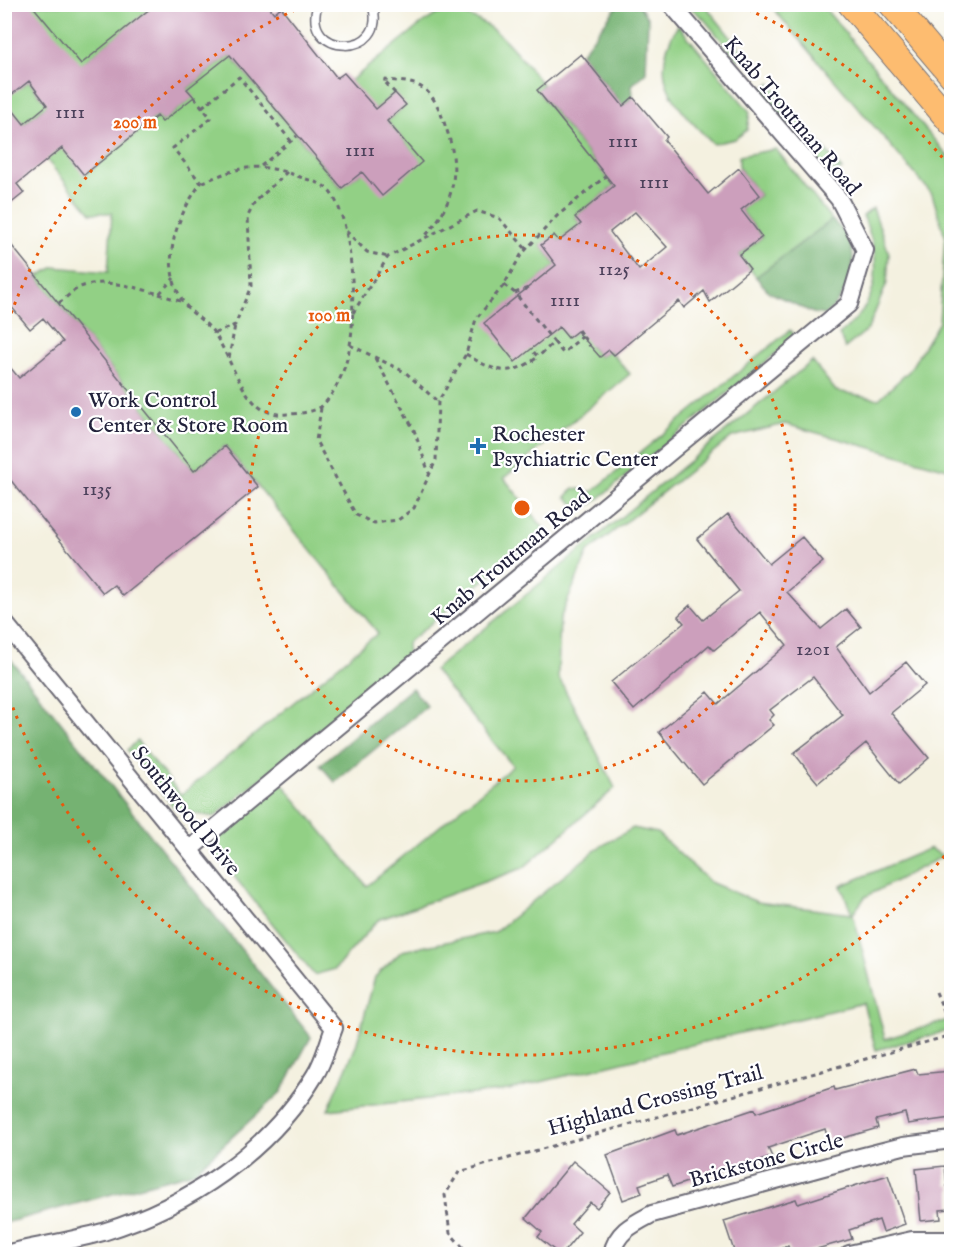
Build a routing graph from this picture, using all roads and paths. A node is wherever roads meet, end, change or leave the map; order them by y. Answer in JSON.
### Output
{"nodes":[{"id":1,"x":318,"y":4,"type":"edge"},
{"id":2,"x":372,"y":4,"type":"edge"},
{"id":3,"x":671,"y":4,"type":"edge"},
{"id":4,"x":851,"y":4,"type":"edge"},
{"id":5,"x":892,"y":4,"type":"edge"},
{"id":6,"x":951,"y":75,"type":"edge"},
{"id":7,"x":395,"y":93,"type":"dead end"},
{"id":8,"x":194,"y":97,"type":"dead end"},
{"id":9,"x":202,"y":108,"type":"junction"},
{"id":10,"x":951,"y":123,"type":"edge"},
{"id":11,"x":297,"y":136,"type":"dead end"},
{"id":12,"x":291,"y":141,"type":"junction"},
{"id":13,"x":261,"y":166,"type":"junction"},
{"id":14,"x":287,"y":172,"type":"junction"},
{"id":15,"x":606,"y":177,"type":"dead end"},
{"id":16,"x":201,"y":183,"type":"junction"},
{"id":17,"x":345,"y":229,"type":"junction"},
{"id":18,"x":421,"y":241,"type":"junction"},
{"id":19,"x":526,"y":249,"type":"junction"},
{"id":20,"x":388,"y":257,"type":"junction"},
{"id":21,"x":174,"y":278,"type":"junction"},
{"id":22,"x":504,"y":285,"type":"junction"},
{"id":23,"x":528,"y":288,"type":"dead end"},
{"id":24,"x":515,"y":293,"type":"junction"},
{"id":25,"x":159,"y":294,"type":"junction"},
{"id":26,"x":183,"y":302,"type":"junction"},
{"id":27,"x":58,"y":303,"type":"dead end"},
{"id":28,"x":352,"y":314,"type":"junction"},
{"id":29,"x":236,"y":326,"type":"junction"},
{"id":30,"x":579,"y":330,"type":"dead end"},
{"id":31,"x":215,"y":333,"type":"junction"},
{"id":32,"x":583,"y":336,"type":"junction"},
{"id":33,"x":554,"y":342,"type":"junction"},
{"id":34,"x":350,"y":345,"type":"junction"},
{"id":35,"x":590,"y":346,"type":"dead end"},
{"id":36,"x":531,"y":349,"type":"dead end"},
{"id":37,"x":466,"y":354,"type":"junction"},
{"id":38,"x":538,"y":357,"type":"junction"},
{"id":39,"x":229,"y":358,"type":"junction"},
{"id":40,"x":375,"y":358,"type":"junction"},
{"id":41,"x":438,"y":402,"type":"junction"},
{"id":42,"x":321,"y":408,"type":"junction"},
{"id":43,"x":430,"y":474,"type":"junction"},
{"id":44,"x":4,"y":622,"type":"edge"},
{"id":45,"x":190,"y":849,"type":"junction"},
{"id":46,"x":936,"y":993,"type":"dead end"},
{"id":47,"x":951,"y":1033,"type":"edge"},
{"id":48,"x":951,"y":1140,"type":"edge"},
{"id":49,"x":951,"y":1240,"type":"edge"},
{"id":50,"x":5,"y":1254,"type":"edge"},
{"id":51,"x":469,"y":1254,"type":"edge"},
{"id":52,"x":612,"y":1254,"type":"edge"},
{"id":53,"x":849,"y":1254,"type":"edge"}],
"edges":[{"from":1,"to":2,"type":"lane"},
{"from":3,"to":45,"type":"street","name":"Knab Troutman Road"},
{"from":4,"to":10,"type":"main road"},
{"from":5,"to":6,"type":"main road"},
{"from":7,"to":18,"type":"path"},
{"from":8,"to":9,"type":"path"},
{"from":9,"to":12,"type":"path"},
{"from":9,"to":16,"type":"path"},
{"from":11,"to":12,"type":"path"},
{"from":12,"to":13,"type":"path"},
{"from":13,"to":14,"type":"path"},
{"from":13,"to":16,"type":"path"},
{"from":14,"to":17,"type":"path"},
{"from":14,"to":29,"type":"path"},
{"from":15,"to":19,"type":"path"},
{"from":16,"to":21,"type":"path"},
{"from":17,"to":20,"type":"path"},
{"from":17,"to":28,"type":"path"},
{"from":18,"to":19,"type":"path"},
{"from":18,"to":20,"type":"path"},
{"from":19,"to":22,"type":"path"},
{"from":20,"to":28,"type":"path"},
{"from":21,"to":25,"type":"path"},
{"from":21,"to":26,"type":"path"},
{"from":22,"to":24,"type":"path"},
{"from":22,"to":37,"type":"path"},
{"from":23,"to":24,"type":"path"},
{"from":24,"to":33,"type":"path"},
{"from":25,"to":26,"type":"path"},
{"from":25,"to":27,"type":"path"},
{"from":26,"to":31,"type":"path"},
{"from":28,"to":34,"type":"path"},
{"from":29,"to":31,"type":"path"},
{"from":29,"to":39,"type":"path"},
{"from":30,"to":32,"type":"path"},
{"from":31,"to":39,"type":"path"},
{"from":32,"to":33,"type":"path"},
{"from":32,"to":35,"type":"path"},
{"from":33,"to":38,"type":"path"},
{"from":34,"to":40,"type":"path"},
{"from":34,"to":42,"type":"path"},
{"from":36,"to":38,"type":"path"},
{"from":37,"to":38,"type":"path"},
{"from":37,"to":41,"type":"path"},
{"from":39,"to":42,"type":"path"},
{"from":40,"to":41,"type":"path"},
{"from":40,"to":43,"type":"path"},
{"from":41,"to":43,"type":"path"},
{"from":42,"to":43,"type":"path"},
{"from":44,"to":45,"type":"street","name":"Southwood Drive"},
{"from":45,"to":50,"type":"street","name":"Southwood Drive"},
{"from":46,"to":47,"type":"path"},
{"from":47,"to":51,"type":"path","name":"Highland Crossing Trail"},
{"from":48,"to":52,"type":"street","name":"Brickstone Circle"},
{"from":49,"to":53,"type":"street"}]}
